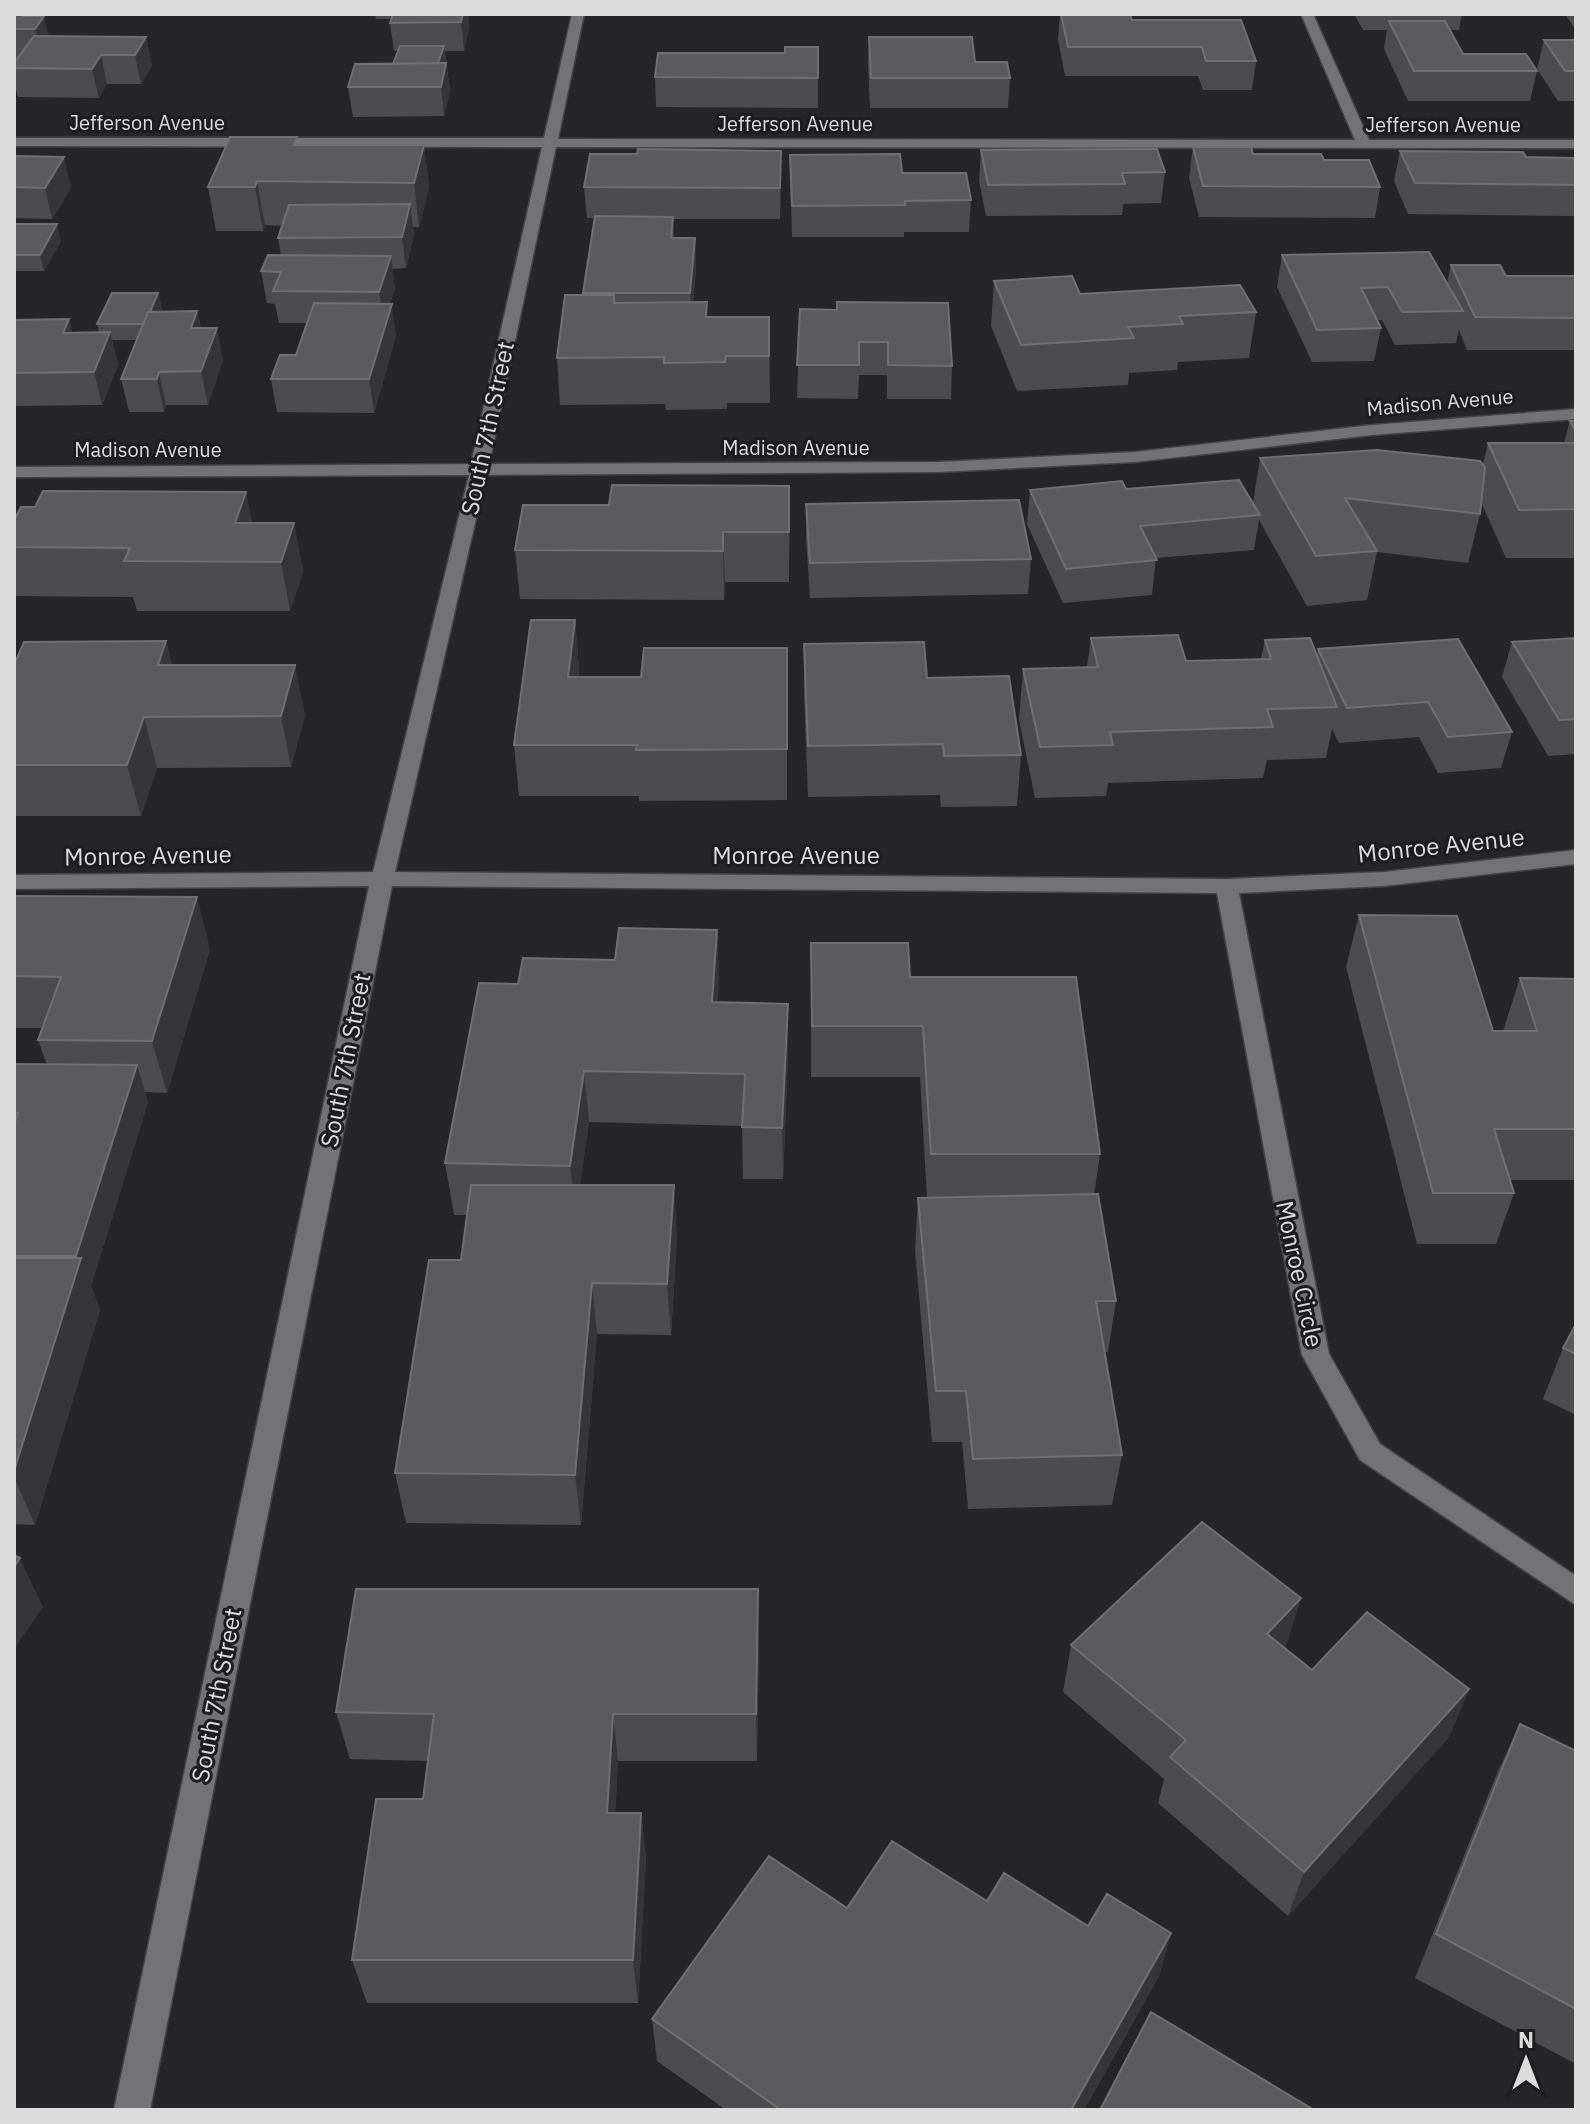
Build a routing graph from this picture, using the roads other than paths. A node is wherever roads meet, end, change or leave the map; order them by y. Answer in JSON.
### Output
{"nodes":[{"id":1,"x":578,"y":14,"type":"edge"},
{"id":2,"x":1307,"y":14,"type":"edge"},
{"id":3,"x":14,"y":142,"type":"edge"},
{"id":4,"x":548,"y":143,"type":"junction"},
{"id":5,"x":1364,"y":144,"type":"junction"},
{"id":6,"x":1576,"y":144,"type":"edge"},
{"id":7,"x":1576,"y":414,"type":"edge"},
{"id":8,"x":479,"y":469,"type":"junction"},
{"id":9,"x":14,"y":472,"type":"edge"},
{"id":10,"x":1576,"y":857,"type":"edge"},
{"id":11,"x":382,"y":879,"type":"junction"},
{"id":12,"x":14,"y":882,"type":"edge"},
{"id":13,"x":1227,"y":886,"type":"junction"},
{"id":14,"x":1576,"y":1592,"type":"edge"},
{"id":15,"x":132,"y":2110,"type":"edge"}],
"edges":[{"from":1,"to":4,"type":"street","name":"South 7th Street"},
{"from":2,"to":5,"type":"street"},
{"from":3,"to":4,"type":"street","name":"Jefferson Avenue"},
{"from":4,"to":5,"type":"street","name":"Jefferson Avenue"},
{"from":4,"to":8,"type":"street","name":"South 7th Street"},
{"from":5,"to":6,"type":"street","name":"Jefferson Avenue"},
{"from":7,"to":8,"type":"street","name":"Madison Avenue"},
{"from":8,"to":9,"type":"street","name":"Madison Avenue"},
{"from":8,"to":11,"type":"street","name":"South 7th Street"},
{"from":10,"to":13,"type":"street","name":"Monroe Avenue"},
{"from":11,"to":12,"type":"street","name":"Monroe Avenue"},
{"from":11,"to":13,"type":"street","name":"Monroe Avenue"},
{"from":11,"to":15,"type":"street","name":"South 7th Street"},
{"from":13,"to":14,"type":"street","name":"Monroe Circle"}]}
